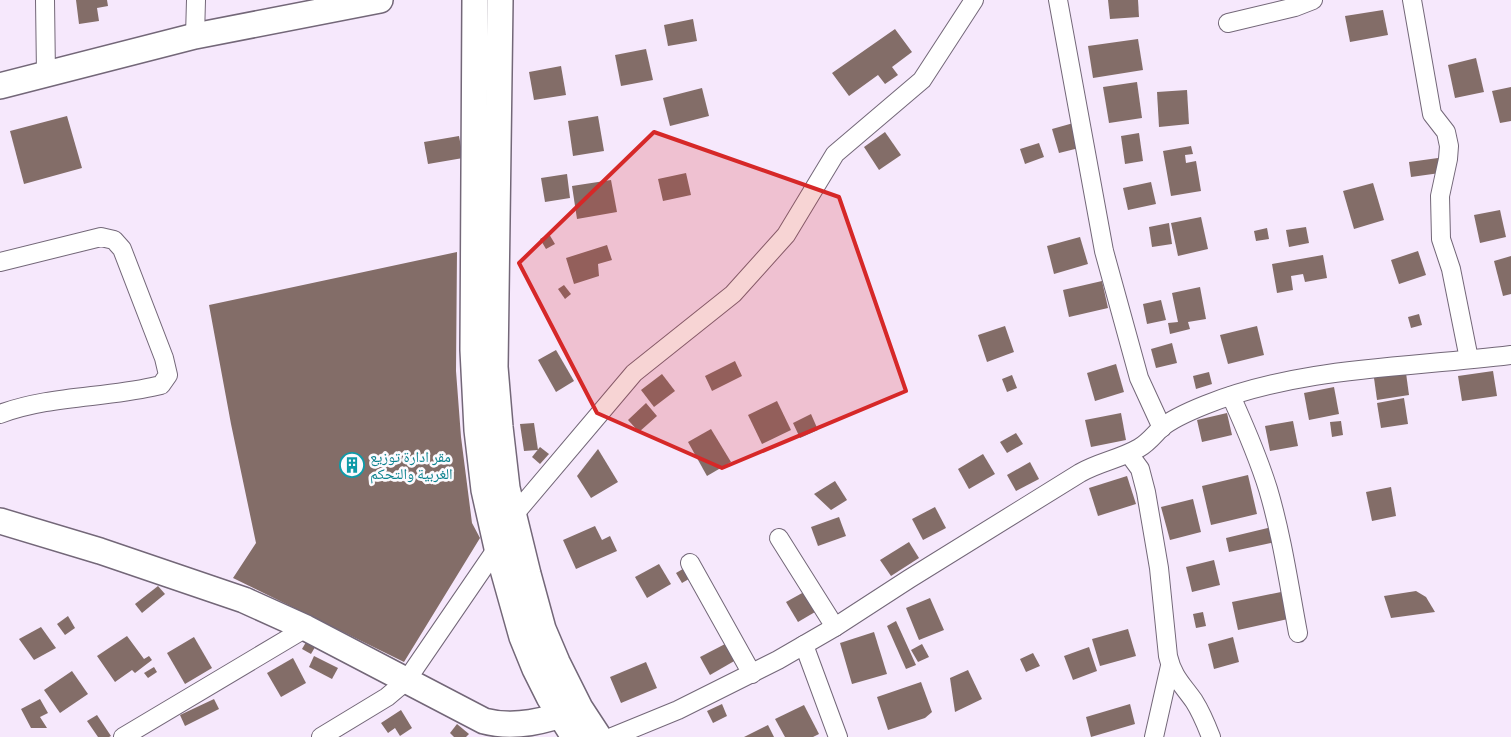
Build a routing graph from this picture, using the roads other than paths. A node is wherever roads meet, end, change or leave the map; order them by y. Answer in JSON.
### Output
{"nodes":[{"id":1,"x":44,"y":0,"type":"edge"},
{"id":2,"x":196,"y":0,"type":"edge"},
{"id":3,"x":380,"y":0,"type":"edge"},
{"id":4,"x":475,"y":0,"type":"edge"},
{"id":5,"x":500,"y":0,"type":"edge"},
{"id":6,"x":974,"y":0,"type":"edge"},
{"id":7,"x":1058,"y":0,"type":"edge"},
{"id":8,"x":1313,"y":0,"type":"edge"},
{"id":9,"x":1412,"y":0,"type":"edge"},
{"id":10,"x":1228,"y":23,"type":"dead end"},
{"id":11,"x":195,"y":36,"type":"junction"},
{"id":12,"x":46,"y":74,"type":"junction"},
{"id":13,"x":0,"y":86,"type":"edge"},
{"id":14,"x":0,"y":262,"type":"edge"},
{"id":15,"x":1511,"y":355,"type":"edge"},
{"id":16,"x":1469,"y":359,"type":"junction"},
{"id":17,"x":1230,"y":396,"type":"junction"},
{"id":18,"x":0,"y":414,"type":"edge"},
{"id":19,"x":1162,"y":428,"type":"junction"},
{"id":20,"x":1129,"y":454,"type":"junction"},
{"id":21,"x":513,"y":516,"type":"junction"},
{"id":22,"x":0,"y":521,"type":"edge"},
{"id":23,"x":779,"y":538,"type":"dead end"},
{"id":24,"x":497,"y":548,"type":"junction"},
{"id":25,"x":690,"y":563,"type":"dead end"},
{"id":26,"x":834,"y":627,"type":"junction"},
{"id":27,"x":306,"y":628,"type":"junction"},
{"id":28,"x":1298,"y":632,"type":"dead end"},
{"id":29,"x":804,"y":644,"type":"junction"},
{"id":30,"x":1170,"y":666,"type":"junction"},
{"id":31,"x":752,"y":674,"type":"junction"},
{"id":32,"x":406,"y":681,"type":"junction"},
{"id":33,"x":570,"y":712,"type":"junction"},
{"id":34,"x":123,"y":737,"type":"edge"},
{"id":35,"x":321,"y":737,"type":"edge"},
{"id":36,"x":574,"y":737,"type":"edge"},
{"id":37,"x":598,"y":737,"type":"edge"},
{"id":38,"x":612,"y":737,"type":"edge"},
{"id":39,"x":838,"y":737,"type":"edge"},
{"id":40,"x":1154,"y":737,"type":"edge"},
{"id":41,"x":1211,"y":737,"type":"edge"}],
"edges":[{"from":1,"to":12,"type":"street"},
{"from":2,"to":11,"type":"street"},
{"from":3,"to":11,"type":"main road"},
{"from":4,"to":24,"type":"main road"},
{"from":5,"to":21,"type":"main road"},
{"from":6,"to":21,"type":"street"},
{"from":7,"to":19,"type":"street"},
{"from":8,"to":10,"type":"street"},
{"from":9,"to":16,"type":"street"},
{"from":11,"to":12,"type":"main road"},
{"from":12,"to":13,"type":"main road"},
{"from":14,"to":18,"type":"street"},
{"from":15,"to":16,"type":"street"},
{"from":16,"to":17,"type":"street"},
{"from":17,"to":19,"type":"street"},
{"from":17,"to":28,"type":"street"},
{"from":19,"to":20,"type":"street"},
{"from":20,"to":26,"type":"street"},
{"from":20,"to":30,"type":"street"},
{"from":21,"to":33,"type":"main road"},
{"from":22,"to":27,"type":"main road"},
{"from":23,"to":26,"type":"street"},
{"from":24,"to":32,"type":"street"},
{"from":24,"to":33,"type":"main road"},
{"from":25,"to":31,"type":"street"},
{"from":26,"to":29,"type":"street"},
{"from":27,"to":32,"type":"main road"},
{"from":27,"to":34,"type":"street"},
{"from":29,"to":31,"type":"street"},
{"from":29,"to":39,"type":"street"},
{"from":30,"to":40,"type":"street"},
{"from":30,"to":41,"type":"street"},
{"from":31,"to":38,"type":"street"},
{"from":32,"to":33,"type":"main road"},
{"from":32,"to":35,"type":"street"},
{"from":33,"to":36,"type":"main road"},
{"from":33,"to":37,"type":"main road"}]}
